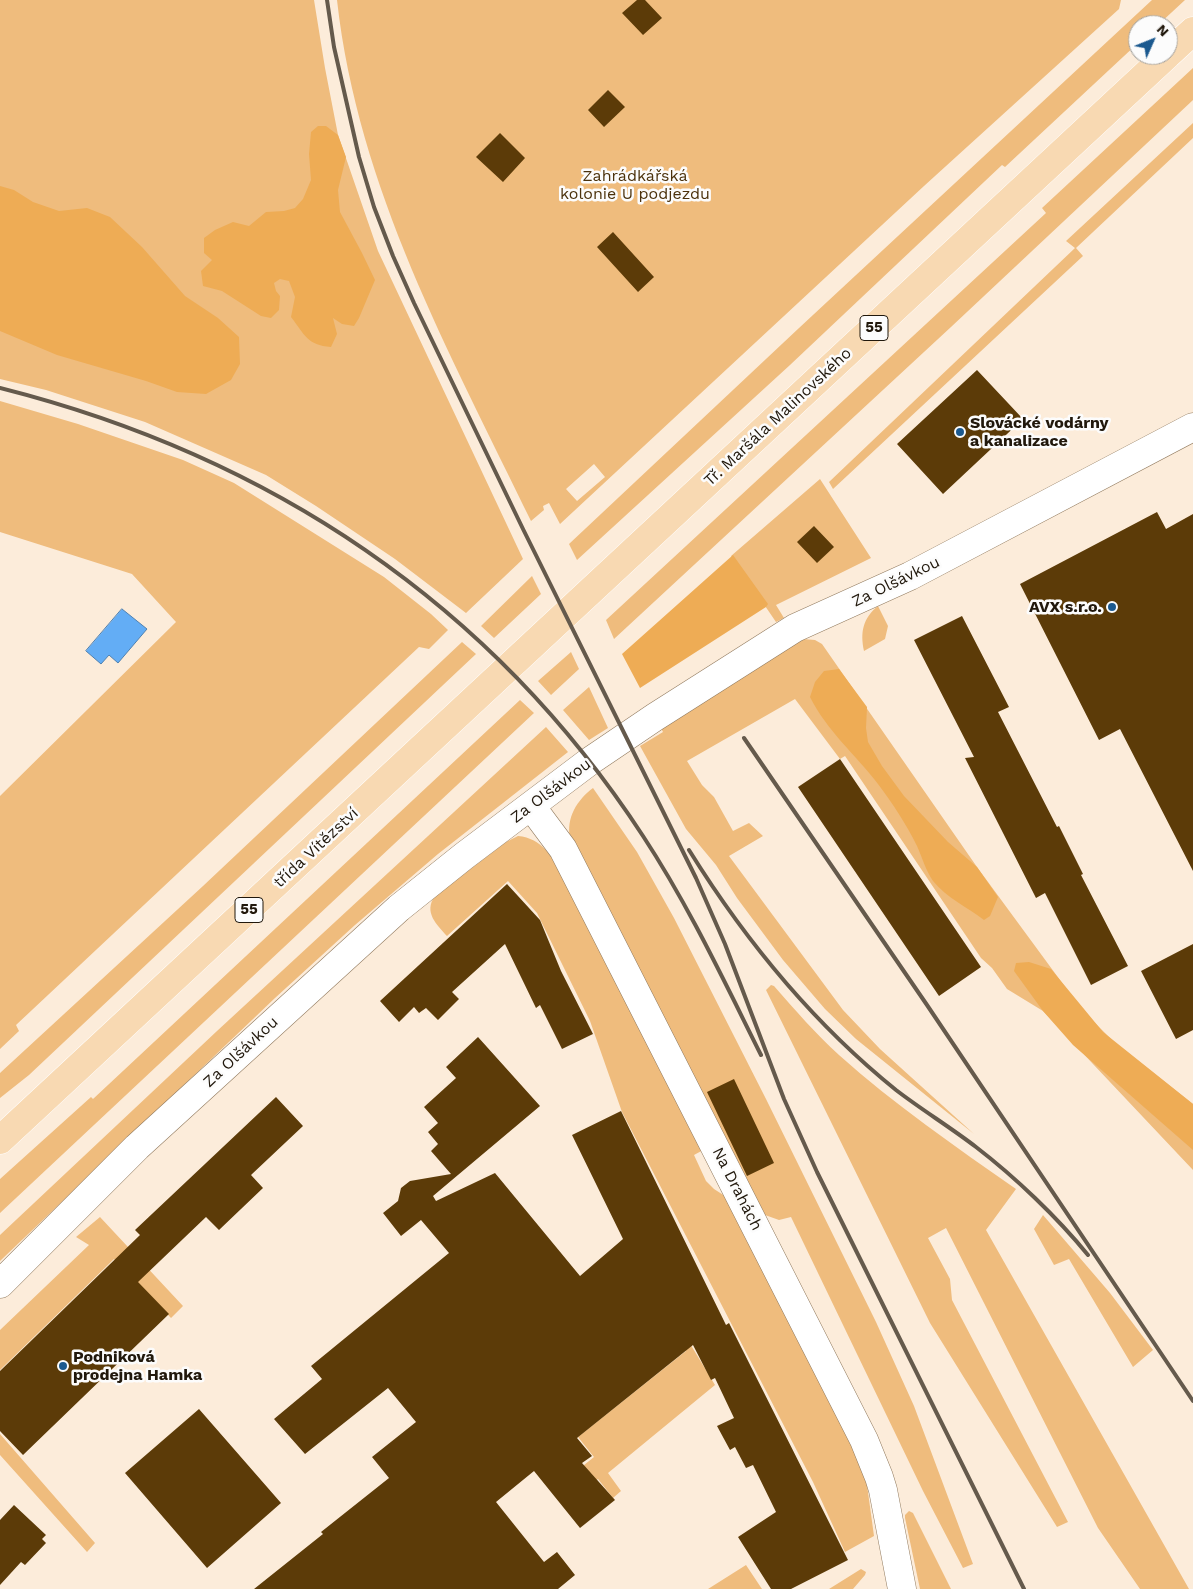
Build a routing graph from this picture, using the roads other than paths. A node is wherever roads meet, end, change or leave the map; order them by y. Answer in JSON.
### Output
{"nodes":[{"id":1,"x":1193,"y":31,"type":"edge"},
{"id":2,"x":1178,"y":45,"type":"edge"},
{"id":3,"x":1157,"y":65,"type":"edge"},
{"id":4,"x":1193,"y":427,"type":"edge"},
{"id":5,"x":543,"y":636,"type":"joint"},
{"id":6,"x":532,"y":806,"type":"junction"},
{"id":7,"x":0,"y":1140,"type":"edge"},
{"id":8,"x":0,"y":1284,"type":"edge"},
{"id":9,"x":902,"y":1589,"type":"edge"}],
"edges":[{"from":1,"to":2,"type":"main road","name":"Tř. Maršála Malinovského","number":"55"},
{"from":3,"to":5,"type":"main road","name":"Tř. Maršála Malinovského","number":"55"},
{"from":4,"to":6,"type":"street","name":"Za Olšávkou"},
{"from":5,"to":7,"type":"main road","name":"třída Vítězství","number":"55"},
{"from":6,"to":8,"type":"street","name":"Za Olšávkou"},
{"from":6,"to":9,"type":"street","name":"Na Drahách"}]}
